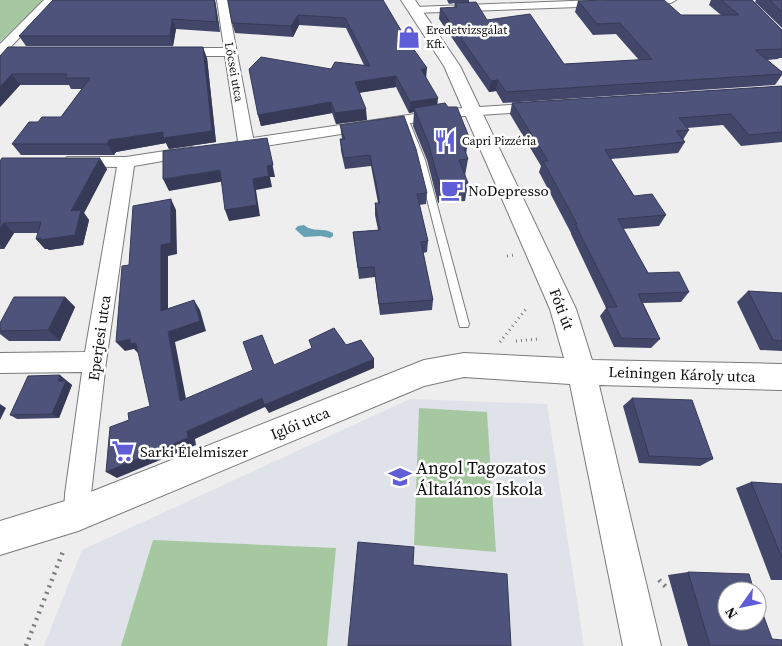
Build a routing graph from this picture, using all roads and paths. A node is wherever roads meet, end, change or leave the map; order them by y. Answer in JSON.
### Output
{"nodes":[{"id":1,"x":50,"y":0,"type":"edge"},
{"id":2,"x":222,"y":0,"type":"edge"},
{"id":3,"x":671,"y":0,"type":"edge"},
{"id":4,"x":411,"y":5,"type":"edge"},
{"id":5,"x":0,"y":52,"type":"edge"},
{"id":6,"x":19,"y":52,"type":"edge"},
{"id":7,"x":164,"y":52,"type":"edge"},
{"id":8,"x":231,"y":52,"type":"junction"},
{"id":9,"x":557,"y":106,"type":"edge"},
{"id":10,"x":474,"y":112,"type":"junction"},
{"id":11,"x":406,"y":121,"type":"junction"},
{"id":12,"x":246,"y":144,"type":"junction"},
{"id":13,"x":228,"y":146,"type":"edge"},
{"id":14,"x":209,"y":149,"type":"edge"},
{"id":15,"x":56,"y":162,"type":"edge"},
{"id":16,"x":126,"y":162,"type":"junction"},
{"id":17,"x":526,"y":309,"type":"dead end"},
{"id":18,"x":464,"y":324,"type":"dead end"},
{"id":19,"x":538,"y":339,"type":"dead end"},
{"id":20,"x":499,"y":342,"type":"dead end"},
{"id":21,"x":514,"y":342,"type":"dead end"},
{"id":22,"x":95,"y":362,"type":"junction"},
{"id":23,"x":0,"y":363,"type":"edge"},
{"id":24,"x":582,"y":372,"type":"junction"},
{"id":25,"x":782,"y":377,"type":"edge"},
{"id":26,"x":78,"y":514,"type":"junction"},
{"id":27,"x":0,"y":538,"type":"edge"},
{"id":28,"x":26,"y":646,"type":"edge"},
{"id":29,"x":642,"y":646,"type":"edge"}],
"edges":[{"from":1,"to":5,"type":"street"},
{"from":2,"to":8,"type":"street","name":"Lőcsei utca"},
{"from":3,"to":4,"type":"street"},
{"from":4,"to":10,"type":"street","name":"Fóti út"},
{"from":5,"to":6,"type":"street"},
{"from":7,"to":8,"type":"street"},
{"from":8,"to":12,"type":"street","name":"Lőcsei utca"},
{"from":9,"to":10,"type":"street"},
{"from":10,"to":11,"type":"street"},
{"from":10,"to":24,"type":"street","name":"Fóti út"},
{"from":11,"to":12,"type":"street"},
{"from":11,"to":18,"type":"lane"},
{"from":12,"to":13,"type":"street"},
{"from":14,"to":16,"type":"street"},
{"from":15,"to":16,"type":"street"},
{"from":16,"to":22,"type":"street","name":"Eperjesi utca"},
{"from":17,"to":20,"type":"path"},
{"from":19,"to":21,"type":"path"},
{"from":22,"to":23,"type":"street"},
{"from":22,"to":26,"type":"street","name":"Eperjesi utca"},
{"from":24,"to":25,"type":"street","name":"Leiningen Károly utca"},
{"from":24,"to":26,"type":"street","name":"Iglói utca"},
{"from":24,"to":29,"type":"street","name":"Fóti út"},
{"from":26,"to":27,"type":"street","name":"Iglói utca"},
{"from":26,"to":28,"type":"path"}]}
